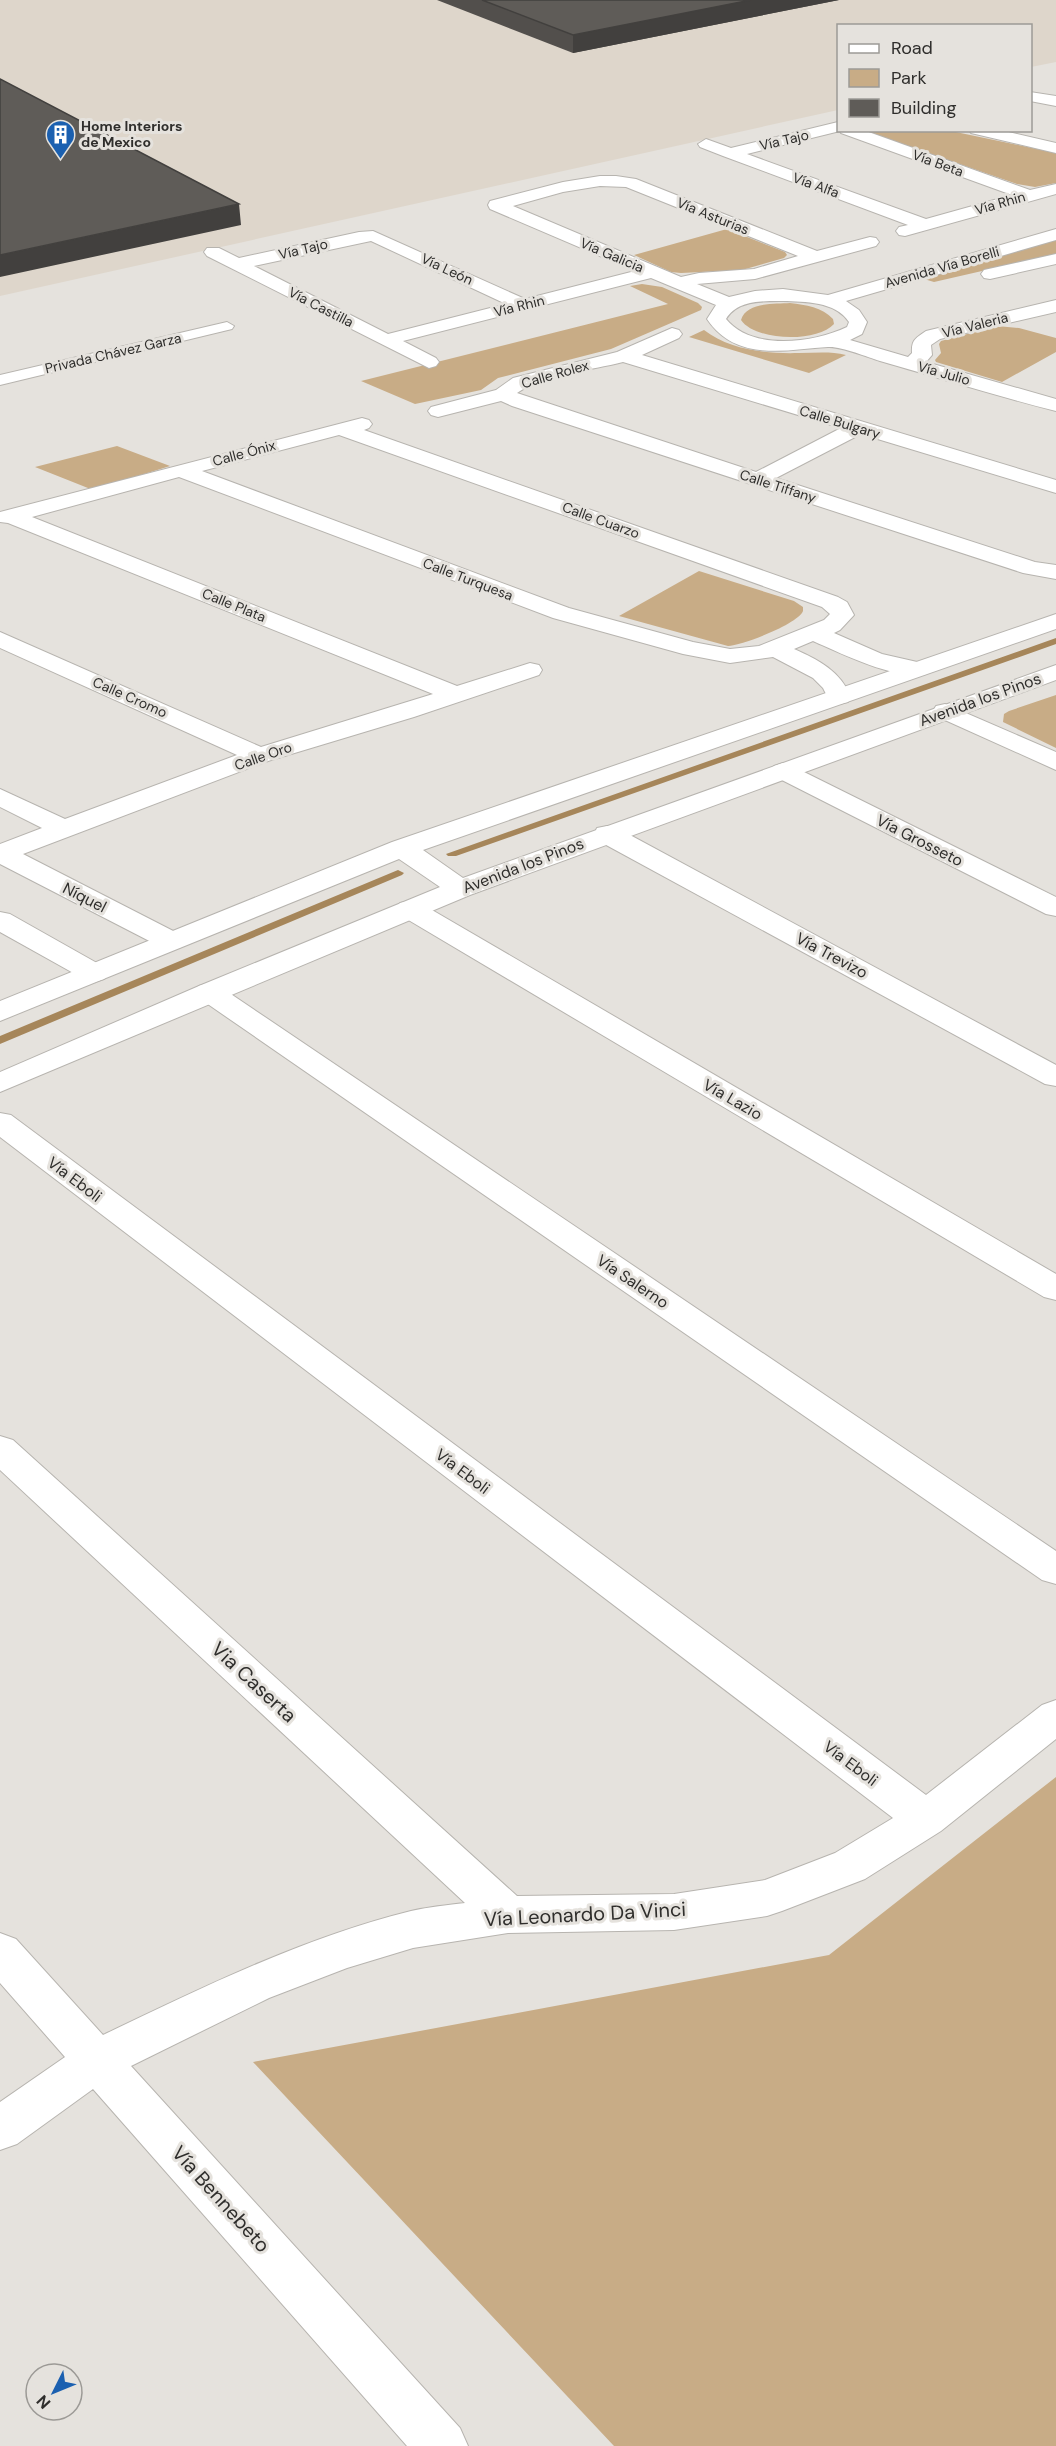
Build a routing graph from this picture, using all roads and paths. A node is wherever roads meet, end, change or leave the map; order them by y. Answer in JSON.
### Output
{"nodes":[{"id":1,"x":1032,"y":96,"type":"edge"},
{"id":2,"x":1056,"y":101,"type":"edge"},
{"id":3,"x":837,"y":127,"type":"edge"},
{"id":4,"x":853,"y":132,"type":"edge"},
{"id":5,"x":986,"y":132,"type":"edge"},
{"id":6,"x":706,"y":144,"type":"dead end"},
{"id":7,"x":1056,"y":148,"type":"edge"},
{"id":8,"x":729,"y":153,"type":"junction"},
{"id":9,"x":610,"y":179,"type":"joint"},
{"id":10,"x":1056,"y":189,"type":"edge"},
{"id":11,"x":1029,"y":195,"type":"junction"},
{"id":12,"x":925,"y":225,"type":"junction"},
{"id":13,"x":1056,"y":234,"type":"edge"},
{"id":14,"x":369,"y":236,"type":"joint"},
{"id":15,"x":213,"y":252,"type":"dead end"},
{"id":16,"x":815,"y":257,"type":"junction"},
{"id":17,"x":1056,"y":259,"type":"edge"},
{"id":18,"x":238,"y":264,"type":"junction"},
{"id":19,"x":652,"y":272,"type":"junction"},
{"id":20,"x":736,"y":276,"type":"junction"},
{"id":21,"x":677,"y":283,"type":"junction"},
{"id":22,"x":879,"y":286,"type":"junction"},
{"id":23,"x":900,"y":295,"type":"junction"},
{"id":24,"x":760,"y":296,"type":"junction"},
{"id":25,"x":827,"y":301,"type":"junction"},
{"id":26,"x":729,"y":304,"type":"junction"},
{"id":27,"x":524,"y":305,"type":"junction"},
{"id":28,"x":1056,"y":306,"type":"edge"},
{"id":29,"x":845,"y":308,"type":"junction"},
{"id":30,"x":1008,"y":317,"type":"junction"},
{"id":31,"x":227,"y":326,"type":"dead end"},
{"id":32,"x":1046,"y":328,"type":"dead end"},
{"id":33,"x":855,"y":330,"type":"junction"},
{"id":34,"x":672,"y":334,"type":"dead end"},
{"id":35,"x":386,"y":340,"type":"junction"},
{"id":36,"x":832,"y":341,"type":"junction"},
{"id":37,"x":916,"y":355,"type":"junction"},
{"id":38,"x":624,"y":356,"type":"junction"},
{"id":39,"x":429,"y":362,"type":"dead end"},
{"id":40,"x":0,"y":380,"type":"edge"},
{"id":41,"x":503,"y":394,"type":"junction"},
{"id":42,"x":1056,"y":405,"type":"edge"},
{"id":43,"x":438,"y":411,"type":"dead end"},
{"id":44,"x":388,"y":424,"type":"dead end"},
{"id":45,"x":340,"y":428,"type":"junction"},
{"id":46,"x":858,"y":428,"type":"junction"},
{"id":47,"x":180,"y":470,"type":"junction"},
{"id":48,"x":757,"y":480,"type":"junction"},
{"id":49,"x":1056,"y":487,"type":"edge"},
{"id":50,"x":98,"y":492,"type":"joint"},
{"id":51,"x":5,"y":517,"type":"edge"},
{"id":52,"x":1056,"y":572,"type":"edge"},
{"id":53,"x":1056,"y":621,"type":"edge"},
{"id":54,"x":823,"y":629,"type":"junction"},
{"id":55,"x":0,"y":639,"type":"edge"},
{"id":56,"x":769,"y":651,"type":"junction"},
{"id":57,"x":917,"y":669,"type":"junction"},
{"id":58,"x":530,"y":670,"type":"dead end"},
{"id":59,"x":1056,"y":672,"type":"edge"},
{"id":60,"x":457,"y":695,"type":"junction"},
{"id":61,"x":839,"y":697,"type":"junction"},
{"id":62,"x":945,"y":711,"type":"junction"},
{"id":63,"x":260,"y":756,"type":"junction"},
{"id":64,"x":1056,"y":762,"type":"edge"},
{"id":65,"x":783,"y":771,"type":"junction"},
{"id":66,"x":0,"y":797,"type":"edge"},
{"id":67,"x":64,"y":829,"type":"junction"},
{"id":68,"x":607,"y":834,"type":"junction"},
{"id":69,"x":402,"y":848,"type":"junction"},
{"id":70,"x":0,"y":853,"type":"edge"},
{"id":71,"x":460,"y":889,"type":"junction"},
{"id":72,"x":1056,"y":908,"type":"edge"},
{"id":73,"x":410,"y":909,"type":"junction"},
{"id":74,"x":0,"y":920,"type":"edge"},
{"id":75,"x":171,"y":941,"type":"junction"},
{"id":76,"x":94,"y":973,"type":"junction"},
{"id":77,"x":209,"y":992,"type":"junction"},
{"id":78,"x":0,"y":1012,"type":"edge"},
{"id":79,"x":1056,"y":1077,"type":"edge"},
{"id":80,"x":0,"y":1083,"type":"edge"},
{"id":81,"x":0,"y":1122,"type":"edge"},
{"id":82,"x":1056,"y":1289,"type":"edge"},
{"id":83,"x":0,"y":1449,"type":"edge"},
{"id":84,"x":1056,"y":1570,"type":"edge"},
{"id":85,"x":1056,"y":1716,"type":"edge"},
{"id":86,"x":926,"y":1819,"type":"junction"},
{"id":87,"x":508,"y":1915,"type":"junction"},
{"id":88,"x":0,"y":1952,"type":"edge"},
{"id":89,"x":96,"y":2061,"type":"junction"},
{"id":90,"x":0,"y":2129,"type":"edge"},
{"id":91,"x":442,"y":2446,"type":"edge"}],
"edges":[{"from":1,"to":2,"type":"street"},
{"from":3,"to":8,"type":"street","name":"Vía Tajo"},
{"from":4,"to":11,"type":"street","name":"Vía Beta"},
{"from":5,"to":7,"type":"street"},
{"from":6,"to":8,"type":"street","name":"Vía Alfa"},
{"from":8,"to":12,"type":"street","name":"Vía Alfa"},
{"from":9,"to":16,"type":"street","name":"Vía Asturias"},
{"from":9,"to":19,"type":"street","name":"Vía Galicia"},
{"from":10,"to":11,"type":"street","name":"Vía Rhin"},
{"from":11,"to":12,"type":"street","name":"Vía Rhin"},
{"from":12,"to":16,"type":"street","name":"Vía Rhin"},
{"from":13,"to":22,"type":"street","name":"Avenida Vía Borelli"},
{"from":14,"to":18,"type":"street","name":"Vía Tajo"},
{"from":14,"to":27,"type":"street","name":"Vía León"},
{"from":15,"to":18,"type":"street","name":"Vía Castilla"},
{"from":16,"to":20,"type":"street","name":"Vía Rhin"},
{"from":17,"to":23,"type":"street","name":"Avenida Vía Borelli"},
{"from":18,"to":35,"type":"street","name":"Vía Castilla"},
{"from":19,"to":21,"type":"street","name":"Vía Galicia"},
{"from":19,"to":27,"type":"street","name":"Vía Rhin"},
{"from":20,"to":21,"type":"street","name":"Vía Rhin"},
{"from":20,"to":24,"type":"street"},
{"from":21,"to":26,"type":"street","name":"Vía Galicia"},
{"from":22,"to":23,"type":"street"},
{"from":22,"to":25,"type":"street","name":"Avenida Vía Borelli"},
{"from":23,"to":29,"type":"street","name":"Avenida Vía Borelli"},
{"from":24,"to":25,"type":"street"},
{"from":24,"to":26,"type":"street"},
{"from":25,"to":29,"type":"street"},
{"from":26,"to":36,"type":"street"},
{"from":27,"to":35,"type":"street","name":"Vía Rhin"},
{"from":28,"to":30,"type":"street","name":"Vía Valeria"},
{"from":29,"to":33,"type":"street"},
{"from":30,"to":32,"type":"street"},
{"from":30,"to":37,"type":"street","name":"Vía Valeria"},
{"from":31,"to":40,"type":"lane","name":"Privada Chávez Garza"},
{"from":33,"to":36,"type":"street"},
{"from":33,"to":37,"type":"street","name":"Vía Julio"},
{"from":34,"to":38,"type":"street","name":"Calle Rolex"},
{"from":35,"to":39,"type":"street","name":"Vía Castilla"},
{"from":36,"to":37,"type":"street","name":"Vía Julio"},
{"from":37,"to":42,"type":"street","name":"Vía Julio"},
{"from":38,"to":41,"type":"street","name":"Calle Rolex"},
{"from":38,"to":46,"type":"street","name":"Calle Bulgary"},
{"from":41,"to":43,"type":"street","name":"Calle Rolex"},
{"from":41,"to":48,"type":"street","name":"Calle Tiffany"},
{"from":44,"to":45,"type":"street","name":"Calle Ónix"},
{"from":45,"to":47,"type":"street","name":"Calle Ónix"},
{"from":45,"to":54,"type":"street","name":"Calle Cuarzo"},
{"from":46,"to":48,"type":"street"},
{"from":46,"to":49,"type":"street","name":"Calle Bulgary"},
{"from":47,"to":50,"type":"street","name":"Calle Ónix"},
{"from":47,"to":56,"type":"street","name":"Calle Turquesa"},
{"from":48,"to":52,"type":"street","name":"Calle Tiffany"},
{"from":50,"to":51,"type":"street","name":"Calle Plata"},
{"from":51,"to":60,"type":"street","name":"Calle Plata"},
{"from":53,"to":57,"type":"street"},
{"from":54,"to":56,"type":"street","name":"Calle Turquesa"},
{"from":54,"to":57,"type":"street"},
{"from":55,"to":63,"type":"street","name":"Calle Cromo"},
{"from":56,"to":61,"type":"street"},
{"from":57,"to":61,"type":"street"},
{"from":58,"to":60,"type":"street","name":"Calle Oro"},
{"from":59,"to":62,"type":"street","name":"Avenida los Pinos"},
{"from":60,"to":63,"type":"street","name":"Calle Oro"},
{"from":61,"to":69,"type":"street"},
{"from":62,"to":64,"type":"street"},
{"from":62,"to":65,"type":"street","name":"Avenida los Pinos"},
{"from":63,"to":67,"type":"street","name":"Calle Oro"},
{"from":65,"to":68,"type":"street","name":"Avenida los Pinos"},
{"from":65,"to":72,"type":"street","name":"Vía Grosseto"},
{"from":66,"to":67,"type":"street"},
{"from":67,"to":70,"type":"street","name":"Calle Oro"},
{"from":68,"to":71,"type":"street","name":"Avenida los Pinos"},
{"from":68,"to":79,"type":"street","name":"Vía Trevizo"},
{"from":69,"to":71,"type":"street"},
{"from":69,"to":75,"type":"street"},
{"from":70,"to":75,"type":"street","name":"Níquel"},
{"from":71,"to":73,"type":"street","name":"Avenida los Pinos"},
{"from":73,"to":77,"type":"street","name":"Avenida los Pinos"},
{"from":73,"to":82,"type":"street","name":"Vía Lazio"},
{"from":74,"to":76,"type":"street"},
{"from":75,"to":76,"type":"street"},
{"from":76,"to":78,"type":"street"},
{"from":77,"to":80,"type":"street","name":"Avenida los Pinos"},
{"from":77,"to":84,"type":"street","name":"Vía Salerno"},
{"from":81,"to":86,"type":"street","name":"Vía Eboli"},
{"from":83,"to":87,"type":"street","name":"Via Caserta"},
{"from":85,"to":86,"type":"street","name":"Vía Leonardo Da Vinci"},
{"from":86,"to":87,"type":"street","name":"Vía Leonardo Da Vinci"},
{"from":87,"to":89,"type":"street","name":"Vía Leonardo Da Vinci"},
{"from":88,"to":89,"type":"street","name":"Vía Bennebeto"},
{"from":89,"to":90,"type":"street","name":"Vía Leonardo Da Vinci"},
{"from":89,"to":91,"type":"street","name":"Vía Bennebeto"}]}
